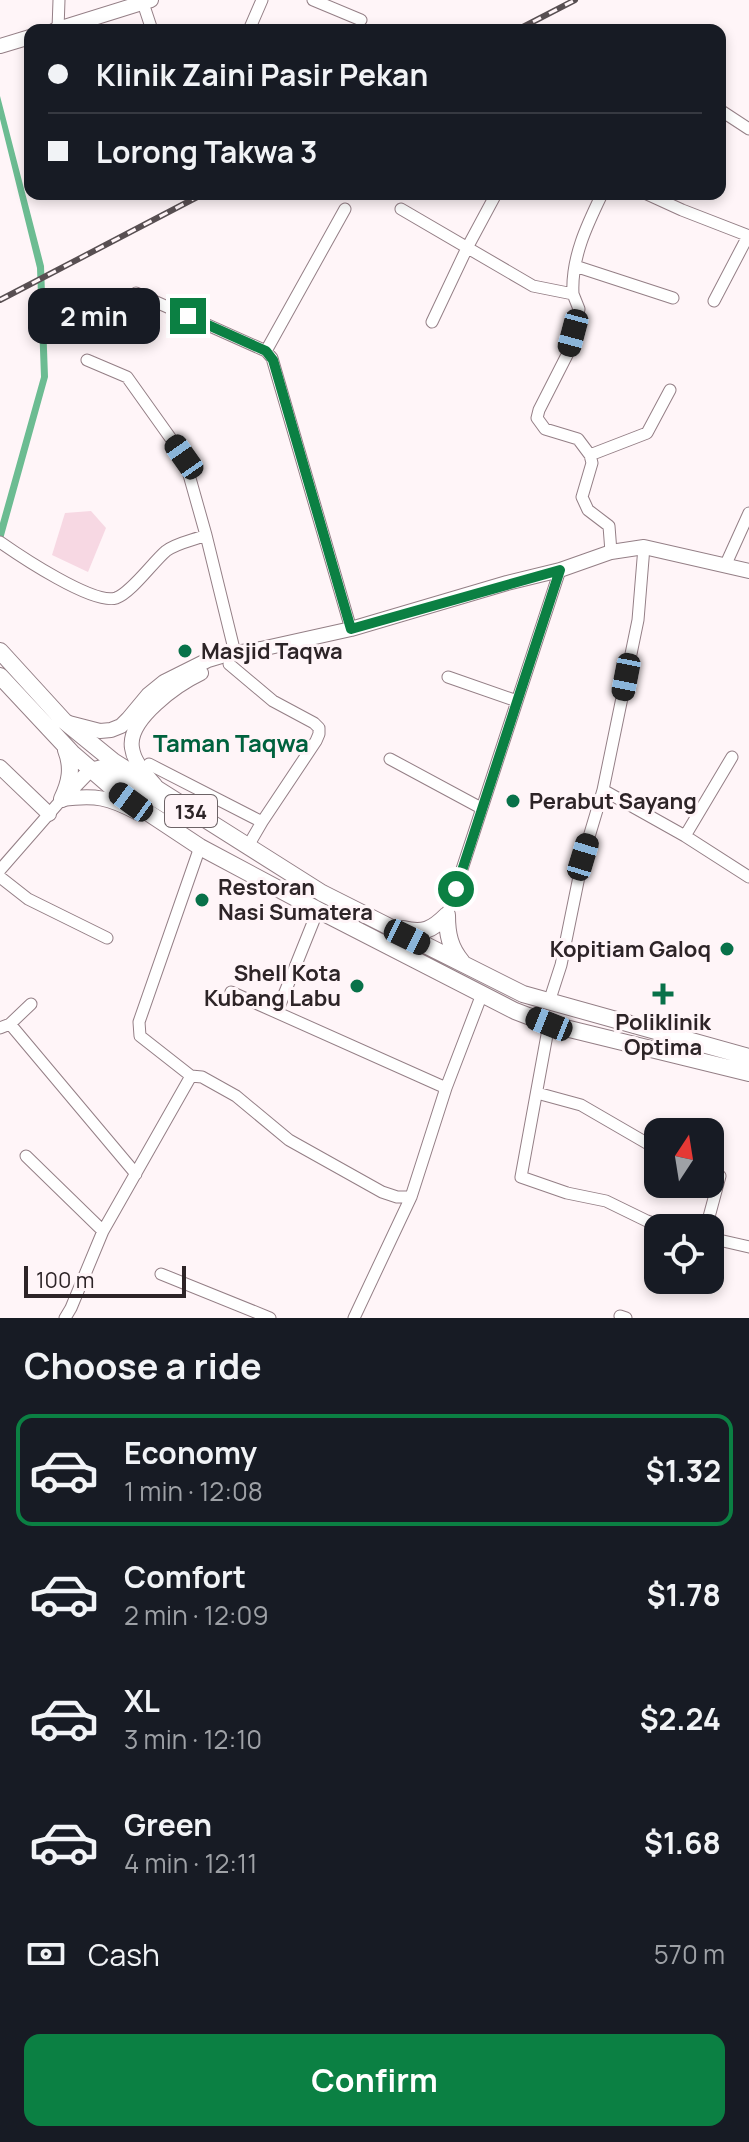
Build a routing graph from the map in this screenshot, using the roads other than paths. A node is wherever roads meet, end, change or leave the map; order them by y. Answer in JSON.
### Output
{"nodes":[{"id":1,"x":59,"y":0,"type":"edge"},
{"id":2,"x":262,"y":0,"type":"edge"},
{"id":3,"x":313,"y":0,"type":"edge"},
{"id":4,"x":147,"y":1,"type":"edge"},
{"id":5,"x":361,"y":20,"type":"dead end"},
{"id":6,"x":57,"y":24,"type":"edge"},
{"id":7,"x":75,"y":24,"type":"edge"},
{"id":8,"x":151,"y":24,"type":"edge"},
{"id":9,"x":252,"y":24,"type":"edge"},
{"id":10,"x":24,"y":39,"type":"edge"},
{"id":11,"x":0,"y":46,"type":"edge"},
{"id":12,"x":726,"y":114,"type":"edge"},
{"id":13,"x":749,"y":129,"type":"edge"},
{"id":14,"x":493,"y":200,"type":"edge"},
{"id":15,"x":599,"y":200,"type":"edge"},
{"id":16,"x":660,"y":200,"type":"edge"},
{"id":17,"x":345,"y":209,"type":"dead end"},
{"id":18,"x":401,"y":209,"type":"dead end"},
{"id":19,"x":748,"y":236,"type":"edge"},
{"id":20,"x":467,"y":248,"type":"junction"},
{"id":21,"x":575,"y":266,"type":"junction"},
{"id":22,"x":136,"y":293,"type":"dead end"},
{"id":23,"x":573,"y":294,"type":"junction"},
{"id":24,"x":673,"y":298,"type":"dead end"},
{"id":25,"x":714,"y":301,"type":"dead end"},
{"id":26,"x":432,"y":322,"type":"dead end"},
{"id":27,"x":266,"y":351,"type":"junction"},
{"id":28,"x":87,"y":360,"type":"dead end"},
{"id":29,"x":670,"y":390,"type":"dead end"},
{"id":30,"x":590,"y":455,"type":"junction"},
{"id":31,"x":749,"y":513,"type":"edge"},
{"id":32,"x":206,"y":535,"type":"junction"},
{"id":33,"x":3,"y":544,"type":"edge"},
{"id":34,"x":644,"y":547,"type":"junction"},
{"id":35,"x":611,"y":552,"type":"junction"},
{"id":36,"x":725,"y":566,"type":"junction"},
{"id":37,"x":560,"y":570,"type":"junction"},
{"id":38,"x":749,"y":571,"type":"edge"},
{"id":39,"x":351,"y":629,"type":"junction"},
{"id":40,"x":0,"y":651,"type":"edge"},
{"id":41,"x":232,"y":658,"type":"junction"},
{"id":42,"x":0,"y":676,"type":"edge"},
{"id":43,"x":448,"y":677,"type":"dead end"},
{"id":44,"x":517,"y":701,"type":"junction"},
{"id":45,"x":64,"y":721,"type":"junction"},
{"id":46,"x":64,"y":745,"type":"junction"},
{"id":47,"x":732,"y":757,"type":"dead end"},
{"id":48,"x":390,"y":759,"type":"dead end"},
{"id":49,"x":149,"y":764,"type":"dead end"},
{"id":50,"x":0,"y":767,"type":"edge"},
{"id":51,"x":90,"y":770,"type":"junction"},
{"id":52,"x":603,"y":790,"type":"junction"},
{"id":53,"x":161,"y":792,"type":"junction"},
{"id":54,"x":62,"y":799,"type":"junction"},
{"id":55,"x":481,"y":808,"type":"junction"},
{"id":56,"x":49,"y":814,"type":"junction"},
{"id":57,"x":208,"y":821,"type":"junction"},
{"id":58,"x":262,"y":822,"type":"junction"},
{"id":59,"x":174,"y":832,"type":"junction"},
{"id":60,"x":685,"y":836,"type":"junction"},
{"id":61,"x":248,"y":846,"type":"junction"},
{"id":62,"x":200,"y":847,"type":"junction"},
{"id":63,"x":0,"y":870,"type":"edge"},
{"id":64,"x":0,"y":877,"type":"edge"},
{"id":65,"x":749,"y":877,"type":"edge"},
{"id":66,"x":318,"y":910,"type":"junction"},
{"id":67,"x":447,"y":915,"type":"junction"},
{"id":68,"x":383,"y":925,"type":"junction"},
{"id":69,"x":107,"y":938,"type":"dead end"},
{"id":70,"x":466,"y":965,"type":"junction"},
{"id":71,"x":231,"y":992,"type":"dead end"},
{"id":72,"x":482,"y":994,"type":"junction"},
{"id":73,"x":549,"y":1002,"type":"junction"},
{"id":74,"x":31,"y":1004,"type":"dead end"},
{"id":75,"x":277,"y":1012,"type":"junction"},
{"id":76,"x":549,"y":1024,"type":"junction"},
{"id":77,"x":5,"y":1026,"type":"edge"},
{"id":78,"x":749,"y":1057,"type":"edge"},
{"id":79,"x":749,"y":1073,"type":"edge"},
{"id":80,"x":191,"y":1076,"type":"junction"},
{"id":81,"x":446,"y":1088,"type":"junction"},
{"id":82,"x":537,"y":1093,"type":"junction"},
{"id":83,"x":644,"y":1142,"type":"edge"},
{"id":84,"x":26,"y":1156,"type":"dead end"},
{"id":85,"x":136,"y":1174,"type":"junction"},
{"id":86,"x":411,"y":1197,"type":"junction"},
{"id":87,"x":644,"y":1220,"type":"edge"},
{"id":88,"x":103,"y":1231,"type":"junction"},
{"id":89,"x":724,"y":1241,"type":"edge"},
{"id":90,"x":749,"y":1247,"type":"edge"},
{"id":91,"x":161,"y":1274,"type":"dead end"},
{"id":92,"x":65,"y":1318,"type":"edge"},
{"id":93,"x":270,"y":1318,"type":"edge"},
{"id":94,"x":354,"y":1318,"type":"edge"}],
"edges":[{"from":1,"to":6,"type":"street"},
{"from":2,"to":9,"type":"street"},
{"from":3,"to":5,"type":"street"},
{"from":4,"to":7,"type":"street"},
{"from":4,"to":8,"type":"street"},
{"from":10,"to":11,"type":"street"},
{"from":12,"to":13,"type":"street"},
{"from":14,"to":20,"type":"street"},
{"from":15,"to":21,"type":"street"},
{"from":16,"to":19,"type":"street"},
{"from":17,"to":27,"type":"street"},
{"from":18,"to":20,"type":"street"},
{"from":19,"to":25,"type":"street"},
{"from":20,"to":23,"type":"street"},
{"from":20,"to":26,"type":"street"},
{"from":21,"to":23,"type":"street"},
{"from":21,"to":24,"type":"street"},
{"from":22,"to":27,"type":"street"},
{"from":23,"to":30,"type":"street"},
{"from":27,"to":39,"type":"street"},
{"from":28,"to":32,"type":"street"},
{"from":29,"to":30,"type":"street"},
{"from":30,"to":35,"type":"street"},
{"from":31,"to":36,"type":"street"},
{"from":32,"to":33,"type":"street"},
{"from":32,"to":41,"type":"street"},
{"from":34,"to":35,"type":"street"},
{"from":34,"to":36,"type":"street"},
{"from":34,"to":52,"type":"street"},
{"from":35,"to":37,"type":"street"},
{"from":36,"to":38,"type":"street"},
{"from":37,"to":39,"type":"street"},
{"from":37,"to":44,"type":"street"},
{"from":39,"to":41,"type":"street"},
{"from":40,"to":45,"type":"main road","number":"134"},
{"from":41,"to":45,"type":"street"},
{"from":41,"to":53,"type":"street"},
{"from":41,"to":58,"type":"street"},
{"from":42,"to":46,"type":"main road"},
{"from":43,"to":44,"type":"street"},
{"from":44,"to":55,"type":"street"},
{"from":45,"to":53,"type":"main road","number":"134"},
{"from":46,"to":51,"type":"main road"},
{"from":46,"to":54,"type":"main road"},
{"from":47,"to":60,"type":"street"},
{"from":48,"to":55,"type":"street"},
{"from":49,"to":58,"type":"street"},
{"from":50,"to":56,"type":"street"},
{"from":51,"to":54,"type":"street"},
{"from":51,"to":57,"type":"street"},
{"from":51,"to":59,"type":"main road","number":"134"},
{"from":52,"to":60,"type":"street"},
{"from":52,"to":73,"type":"street"},
{"from":53,"to":57,"type":"main road","number":"134"},
{"from":54,"to":56,"type":"street"},
{"from":54,"to":59,"type":"street","number":"134"},
{"from":55,"to":67,"type":"street"},
{"from":56,"to":63,"type":"street"},
{"from":57,"to":61,"type":"main road","number":"134"},
{"from":58,"to":61,"type":"street"},
{"from":59,"to":62,"type":"main road","number":"134"},
{"from":60,"to":65,"type":"street"},
{"from":61,"to":68,"type":"main road","number":"134"},
{"from":62,"to":66,"type":"main road","number":"134"},
{"from":62,"to":80,"type":"street"},
{"from":64,"to":69,"type":"street"},
{"from":66,"to":72,"type":"main road","number":"134"},
{"from":66,"to":75,"type":"street"},
{"from":67,"to":68,"type":"main road"},
{"from":67,"to":70,"type":"main road"},
{"from":68,"to":70,"type":"main road","number":"134"},
{"from":70,"to":73,"type":"main road","number":"134"},
{"from":71,"to":75,"type":"street"},
{"from":72,"to":76,"type":"main road","number":"134"},
{"from":72,"to":81,"type":"street"},
{"from":73,"to":78,"type":"main road","number":"134"},
{"from":74,"to":77,"type":"street"},
{"from":75,"to":81,"type":"street"},
{"from":76,"to":79,"type":"main road","number":"134"},
{"from":76,"to":82,"type":"street"},
{"from":77,"to":85,"type":"street"},
{"from":80,"to":85,"type":"street"},
{"from":80,"to":86,"type":"street"},
{"from":81,"to":86,"type":"street"},
{"from":82,"to":83,"type":"street"},
{"from":82,"to":87,"type":"street"},
{"from":84,"to":88,"type":"street"},
{"from":85,"to":88,"type":"street"},
{"from":86,"to":94,"type":"street"},
{"from":88,"to":92,"type":"street"},
{"from":89,"to":90,"type":"street"},
{"from":91,"to":93,"type":"street"}]}
